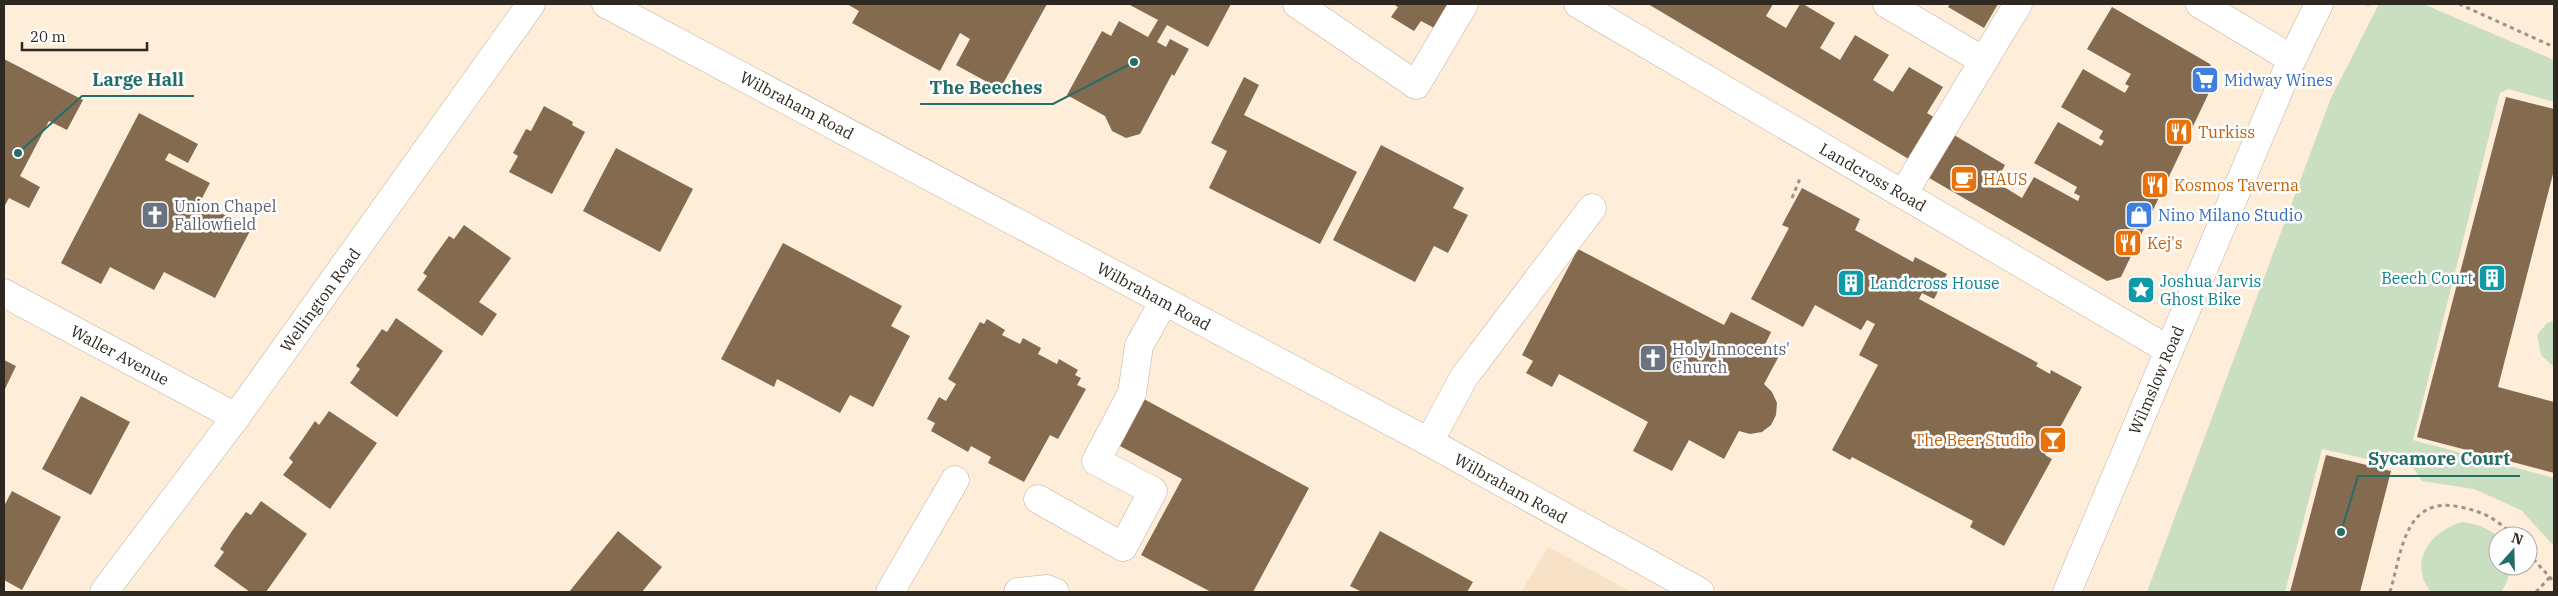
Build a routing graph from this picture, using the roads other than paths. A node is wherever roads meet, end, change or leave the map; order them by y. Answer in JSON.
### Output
{"nodes":[{"id":1,"x":532,"y":4,"type":"edge"},
{"id":2,"x":606,"y":4,"type":"edge"},
{"id":3,"x":1297,"y":4,"type":"edge"},
{"id":4,"x":1464,"y":4,"type":"edge"},
{"id":5,"x":1578,"y":4,"type":"edge"},
{"id":6,"x":1887,"y":4,"type":"edge"},
{"id":7,"x":2018,"y":4,"type":"edge"},
{"id":8,"x":2200,"y":4,"type":"edge"},
{"id":9,"x":2319,"y":4,"type":"edge"},
{"id":10,"x":2292,"y":59,"type":"junction"},
{"id":11,"x":1984,"y":61,"type":"junction"},
{"id":12,"x":1903,"y":194,"type":"junction"},
{"id":13,"x":1592,"y":208,"type":"dead end"},
{"id":14,"x":4,"y":293,"type":"edge"},
{"id":15,"x":1164,"y":301,"type":"junction"},
{"id":16,"x":2169,"y":350,"type":"junction"},
{"id":17,"x":236,"y":417,"type":"junction"},
{"id":18,"x":1428,"y":442,"type":"junction"},
{"id":19,"x":955,"y":480,"type":"dead end"},
{"id":20,"x":1038,"y":499,"type":"dead end"},
{"id":21,"x":104,"y":592,"type":"edge"},
{"id":22,"x":890,"y":592,"type":"edge"},
{"id":23,"x":1018,"y":592,"type":"edge"},
{"id":24,"x":1055,"y":592,"type":"edge"},
{"id":25,"x":1700,"y":592,"type":"edge"},
{"id":26,"x":2067,"y":592,"type":"edge"}],
"edges":[{"from":1,"to":17,"type":"main road","name":"Wellington Road"},
{"from":2,"to":15,"type":"main road","name":"Wilbraham Road"},
{"from":3,"to":4,"type":"main road"},
{"from":5,"to":12,"type":"main road","name":"Landcross Road"},
{"from":6,"to":11,"type":"main road"},
{"from":7,"to":11,"type":"main road"},
{"from":8,"to":10,"type":"main road"},
{"from":9,"to":10,"type":"main road","name":"Wilmslow Road"},
{"from":10,"to":16,"type":"main road","name":"Wilmslow Road"},
{"from":11,"to":12,"type":"main road"},
{"from":12,"to":16,"type":"main road","name":"Landcross Road"},
{"from":13,"to":18,"type":"main road"},
{"from":14,"to":17,"type":"main road","name":"Waller Avenue"},
{"from":15,"to":18,"type":"main road","name":"Wilbraham Road"},
{"from":15,"to":20,"type":"main road"},
{"from":16,"to":26,"type":"main road","name":"Wilmslow Road"},
{"from":17,"to":21,"type":"main road","name":"Wellington Road"},
{"from":18,"to":25,"type":"main road","name":"Wilbraham Road"},
{"from":19,"to":22,"type":"main road"},
{"from":23,"to":24,"type":"main road"}]}
